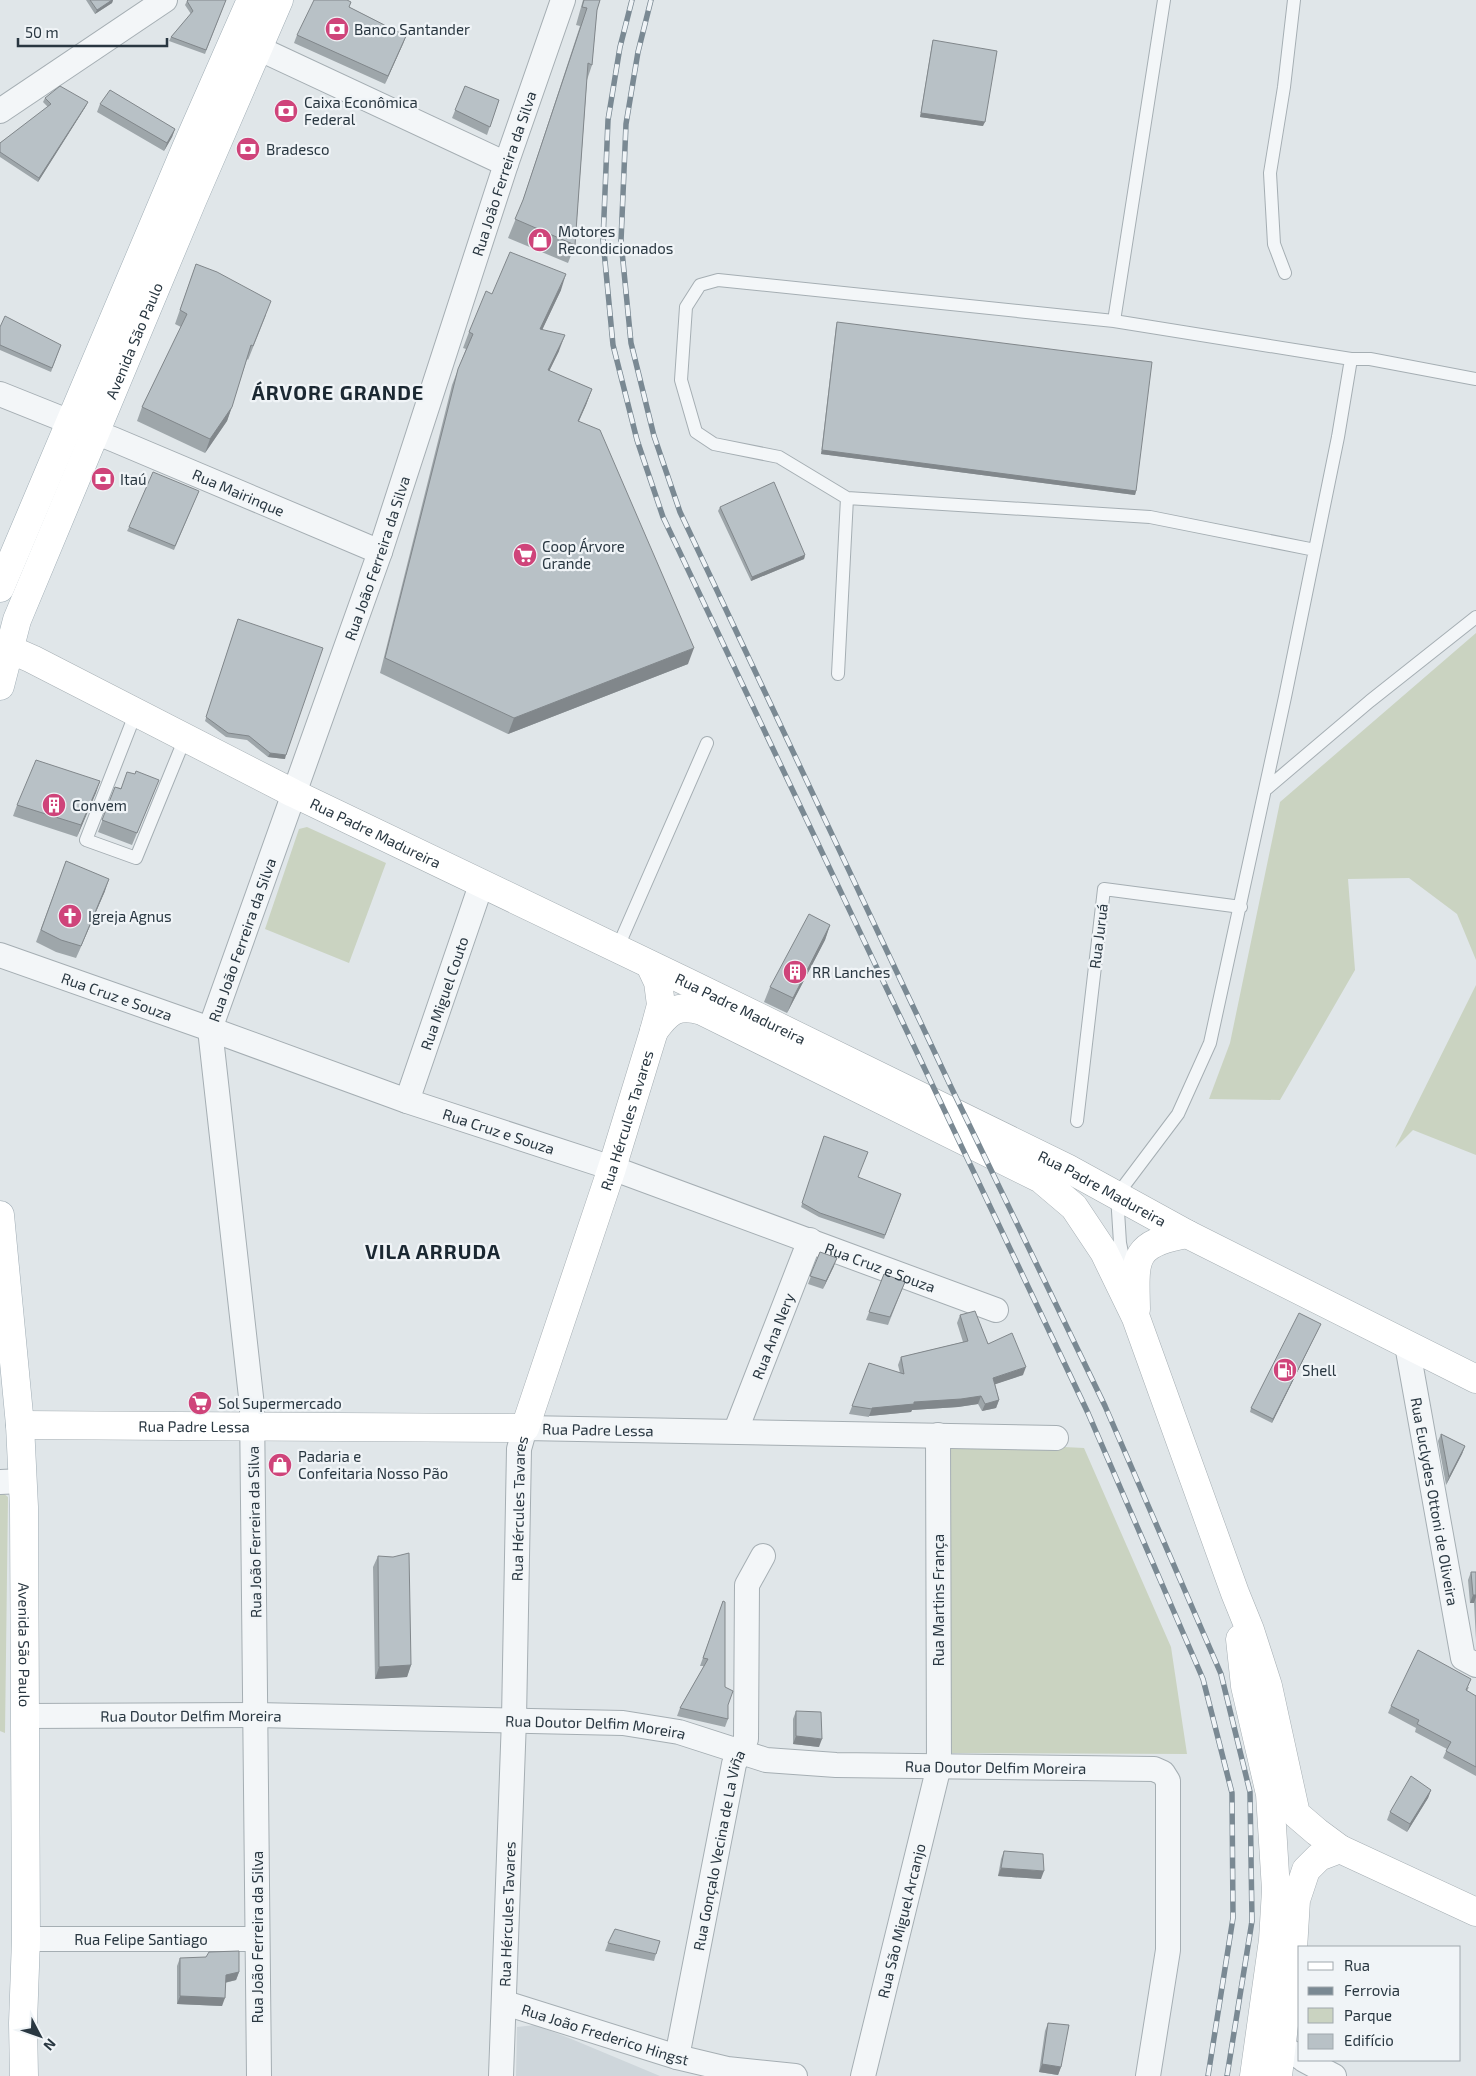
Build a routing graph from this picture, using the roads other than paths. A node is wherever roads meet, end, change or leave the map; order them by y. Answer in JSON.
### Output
{"nodes":[{"id":1,"x":165,"y":0,"type":"edge"},
{"id":2,"x":251,"y":0,"type":"edge"},
{"id":3,"x":279,"y":0,"type":"edge"},
{"id":4,"x":563,"y":0,"type":"edge"},
{"id":5,"x":1164,"y":0,"type":"edge"},
{"id":6,"x":1294,"y":0,"type":"edge"},
{"id":7,"x":258,"y":48,"type":"junction"},
{"id":8,"x":0,"y":111,"type":"edge"},
{"id":9,"x":506,"y":164,"type":"junction"},
{"id":10,"x":1285,"y":273,"type":"dead end"},
{"id":11,"x":1114,"y":321,"type":"junction"},
{"id":12,"x":1351,"y":359,"type":"junction"},
{"id":13,"x":1476,"y":380,"type":"edge"},
{"id":14,"x":0,"y":394,"type":"edge"},
{"id":15,"x":70,"y":422,"type":"junction"},
{"id":16,"x":96,"y":432,"type":"junction"},
{"id":17,"x":847,"y":498,"type":"junction"},
{"id":18,"x":1315,"y":550,"type":"junction"},
{"id":19,"x":380,"y":552,"type":"junction"},
{"id":20,"x":0,"y":588,"type":"edge"},
{"id":21,"x":1476,"y":617,"type":"edge"},
{"id":22,"x":4,"y":647,"type":"edge"},
{"id":23,"x":838,"y":674,"type":"dead end"},
{"id":24,"x":0,"y":686,"type":"edge"},
{"id":25,"x":136,"y":712,"type":"junction"},
{"id":26,"x":186,"y":738,"type":"junction"},
{"id":27,"x":707,"y":743,"type":"dead end"},
{"id":28,"x":1265,"y":790,"type":"junction"},
{"id":29,"x":293,"y":793,"type":"junction"},
{"id":30,"x":481,"y":885,"type":"junction"},
{"id":31,"x":1241,"y":907,"type":"junction"},
{"id":32,"x":617,"y":949,"type":"junction"},
{"id":33,"x":0,"y":955,"type":"edge"},
{"id":34,"x":650,"y":965,"type":"junction"},
{"id":35,"x":210,"y":1029,"type":"junction"},
{"id":36,"x":654,"y":1031,"type":"junction"},
{"id":37,"x":407,"y":1101,"type":"junction"},
{"id":38,"x":1076,"y":1121,"type":"dead end"},
{"id":39,"x":612,"y":1168,"type":"junction"},
{"id":40,"x":1117,"y":1195,"type":"junction"},
{"id":41,"x":0,"y":1215,"type":"edge"},
{"id":42,"x":1187,"y":1234,"type":"junction"},
{"id":43,"x":810,"y":1240,"type":"junction"},
{"id":44,"x":996,"y":1310,"type":"dead end"},
{"id":45,"x":1136,"y":1318,"type":"junction"},
{"id":46,"x":1407,"y":1345,"type":"junction"},
{"id":47,"x":1476,"y":1379,"type":"edge"},
{"id":48,"x":0,"y":1389,"type":"edge"},
{"id":49,"x":20,"y":1425,"type":"junction"},
{"id":50,"x":253,"y":1428,"type":"junction"},
{"id":51,"x":525,"y":1428,"type":"junction"},
{"id":52,"x":736,"y":1430,"type":"junction"},
{"id":53,"x":938,"y":1435,"type":"junction"},
{"id":54,"x":1056,"y":1438,"type":"dead end"},
{"id":55,"x":11,"y":1481,"type":"edge"},
{"id":56,"x":763,"y":1556,"type":"dead end"},
{"id":57,"x":1235,"y":1593,"type":"junction"},
{"id":58,"x":1469,"y":1661,"type":"edge"},
{"id":59,"x":256,"y":1715,"type":"junction"},
{"id":60,"x":25,"y":1716,"type":"junction"},
{"id":61,"x":514,"y":1719,"type":"junction"},
{"id":62,"x":740,"y":1753,"type":"junction"},
{"id":63,"x":939,"y":1766,"type":"junction"},
{"id":64,"x":1340,"y":1849,"type":"junction"},
{"id":65,"x":1476,"y":1912,"type":"edge"},
{"id":66,"x":26,"y":1939,"type":"junction"},
{"id":67,"x":257,"y":1939,"type":"junction"},
{"id":68,"x":505,"y":2003,"type":"junction"},
{"id":69,"x":1287,"y":2052,"type":"edge"},
{"id":70,"x":677,"y":2058,"type":"junction"},
{"id":71,"x":1305,"y":2061,"type":"edge"},
{"id":72,"x":24,"y":2076,"type":"edge"},
{"id":73,"x":259,"y":2076,"type":"edge"},
{"id":74,"x":501,"y":2076,"type":"edge"},
{"id":75,"x":795,"y":2076,"type":"edge"},
{"id":76,"x":863,"y":2076,"type":"edge"},
{"id":77,"x":1148,"y":2076,"type":"edge"},
{"id":78,"x":1254,"y":2076,"type":"edge"},
{"id":79,"x":1278,"y":2076,"type":"edge"},
{"id":80,"x":1334,"y":2076,"type":"edge"}],
"edges":[{"from":1,"to":8,"type":"street"},
{"from":2,"to":15,"type":"main road","name":"Avenida São Paulo"},
{"from":3,"to":7,"type":"main road","name":"Avenida São Paulo"},
{"from":4,"to":9,"type":"street","name":"Rua João Ferreira da Silva"},
{"from":5,"to":11,"type":"lane"},
{"from":6,"to":10,"type":"lane"},
{"from":7,"to":9,"type":"street"},
{"from":7,"to":16,"type":"main road","name":"Avenida São Paulo"},
{"from":9,"to":19,"type":"street","name":"Rua João Ferreira da Silva"},
{"from":11,"to":12,"type":"lane"},
{"from":11,"to":17,"type":"lane"},
{"from":12,"to":13,"type":"lane"},
{"from":12,"to":18,"type":"lane"},
{"from":14,"to":15,"type":"street","name":"Rua Mairinque"},
{"from":15,"to":16,"type":"street","name":"Rua Mairinque"},
{"from":15,"to":20,"type":"main road","name":"Avenida São Paulo"},
{"from":16,"to":19,"type":"street","name":"Rua Mairinque"},
{"from":16,"to":22,"type":"main road","name":"Avenida São Paulo"},
{"from":17,"to":18,"type":"lane"},
{"from":17,"to":23,"type":"lane"},
{"from":18,"to":28,"type":"lane"},
{"from":19,"to":29,"type":"street","name":"Rua João Ferreira da Silva"},
{"from":21,"to":28,"type":"lane"},
{"from":22,"to":24,"type":"main road","name":"Avenida São Paulo"},
{"from":22,"to":25,"type":"main road","name":"Rua Padre Madureira"},
{"from":25,"to":26,"type":"main road","name":"Rua Padre Madureira"},
{"from":25,"to":26,"type":"lane"},
{"from":26,"to":29,"type":"main road","name":"Rua Padre Madureira"},
{"from":27,"to":32,"type":"lane"},
{"from":28,"to":31,"type":"lane"},
{"from":29,"to":30,"type":"main road","name":"Rua Padre Madureira"},
{"from":29,"to":35,"type":"street","name":"Rua João Ferreira da Silva"},
{"from":30,"to":32,"type":"main road","name":"Rua Padre Madureira"},
{"from":30,"to":37,"type":"street","name":"Rua Miguel Couto"},
{"from":31,"to":38,"type":"lane","name":"Rua Juruá"},
{"from":31,"to":40,"type":"lane"},
{"from":32,"to":34,"type":"main road","name":"Rua Padre Madureira"},
{"from":33,"to":35,"type":"street","name":"Rua Cruz e Souza"},
{"from":34,"to":36,"type":"main road","name":"Rua Hércules Tavares"},
{"from":34,"to":40,"type":"main road","name":"Rua Padre Madureira"},
{"from":35,"to":37,"type":"street","name":"Rua Cruz e Souza"},
{"from":35,"to":50,"type":"street","name":"Rua João Ferreira da Silva"},
{"from":36,"to":39,"type":"main road","name":"Rua Hércules Tavares"},
{"from":36,"to":45,"type":"main road","name":"Rua Padre Madureira"},
{"from":37,"to":39,"type":"street","name":"Rua Cruz e Souza"},
{"from":39,"to":43,"type":"street","name":"Rua Cruz e Souza"},
{"from":39,"to":51,"type":"main road","name":"Rua Hércules Tavares"},
{"from":40,"to":42,"type":"main road","name":"Rua Padre Madureira"},
{"from":40,"to":45,"type":"lane"},
{"from":41,"to":49,"type":"main road","name":"Avenida São Paulo"},
{"from":42,"to":45,"type":"main road"},
{"from":42,"to":46,"type":"main road","name":"Rua Padre Madureira"},
{"from":43,"to":44,"type":"street","name":"Rua Cruz e Souza"},
{"from":43,"to":52,"type":"street","name":"Rua Ana Nery"},
{"from":45,"to":57,"type":"main road"},
{"from":46,"to":47,"type":"main road","name":"Rua Padre Madureira"},
{"from":46,"to":58,"type":"street","name":"Rua Euclydes Ottoni de Oliveira"},
{"from":48,"to":49,"type":"main road"},
{"from":49,"to":50,"type":"main road","name":"Rua Padre Lessa"},
{"from":49,"to":55,"type":"main road","name":"Avenida São Paulo"},
{"from":50,"to":51,"type":"main road","name":"Rua Padre Lessa"},
{"from":50,"to":59,"type":"street","name":"Rua João Ferreira da Silva"},
{"from":51,"to":52,"type":"street","name":"Rua Padre Lessa"},
{"from":51,"to":61,"type":"street","name":"Rua Hércules Tavares"},
{"from":52,"to":53,"type":"street","name":"Rua Padre Lessa"},
{"from":53,"to":54,"type":"street","name":"Rua Padre Lessa"},
{"from":53,"to":63,"type":"street","name":"Rua Martins França"},
{"from":55,"to":60,"type":"main road","name":"Avenida São Paulo"},
{"from":56,"to":62,"type":"street","name":"Rua Gonçalo Vecina de La Viña"},
{"from":57,"to":64,"type":"main road"},
{"from":57,"to":69,"type":"main road"},
{"from":59,"to":60,"type":"street","name":"Rua Doutor Delfim Moreira"},
{"from":59,"to":61,"type":"street","name":"Rua Doutor Delfim Moreira"},
{"from":59,"to":67,"type":"street","name":"Rua João Ferreira da Silva"},
{"from":60,"to":66,"type":"main road","name":"Avenida São Paulo"},
{"from":61,"to":62,"type":"street","name":"Rua Doutor Delfim Moreira"},
{"from":61,"to":68,"type":"street","name":"Rua Hércules Tavares"},
{"from":62,"to":63,"type":"street","name":"Rua Doutor Delfim Moreira"},
{"from":62,"to":70,"type":"street","name":"Rua Gonçalo Vecina de La Viña"},
{"from":63,"to":76,"type":"street","name":"Rua São Miguel Arcanjo"},
{"from":63,"to":77,"type":"street","name":"Rua Doutor Delfim Moreira"},
{"from":64,"to":65,"type":"main road"},
{"from":64,"to":69,"type":"main road"},
{"from":66,"to":67,"type":"street","name":"Rua Felipe Santiago"},
{"from":66,"to":72,"type":"main road","name":"Avenida São Paulo"},
{"from":67,"to":73,"type":"street","name":"Rua João Ferreira da Silva"},
{"from":68,"to":70,"type":"street","name":"Rua João Frederico Hingst"},
{"from":68,"to":74,"type":"street","name":"Rua Hércules Tavares"},
{"from":69,"to":78,"type":"main road"},
{"from":69,"to":79,"type":"main road"},
{"from":70,"to":75,"type":"street","name":"Rua João Frederico Hingst"},
{"from":71,"to":80,"type":"street"}]}
